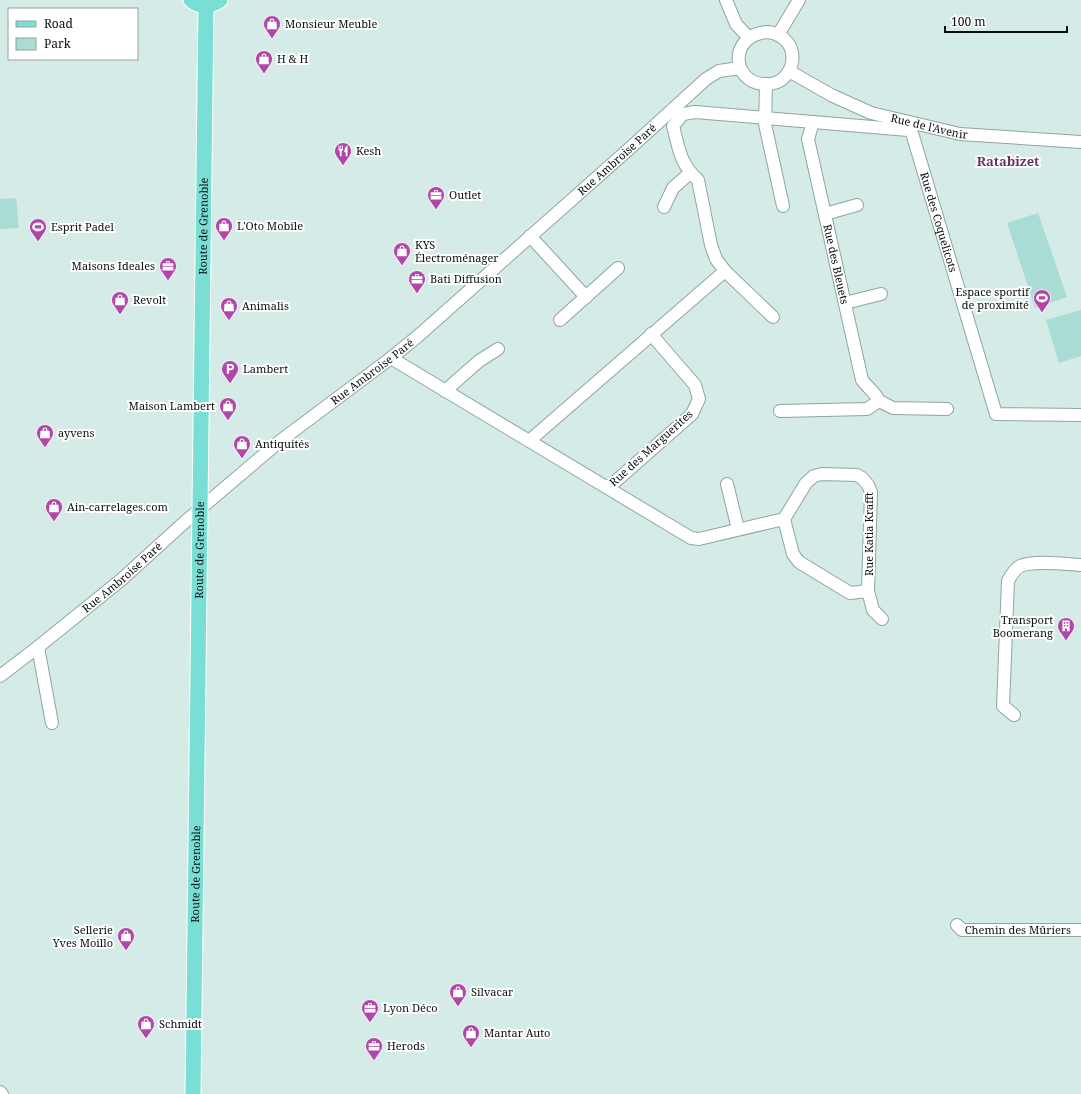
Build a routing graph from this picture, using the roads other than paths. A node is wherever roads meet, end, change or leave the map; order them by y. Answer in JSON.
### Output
{"nodes":[{"id":1,"x":191,"y":0,"type":"edge"},
{"id":2,"x":726,"y":0,"type":"edge"},
{"id":3,"x":799,"y":0,"type":"edge"},
{"id":4,"x":213,"y":3,"type":"edge"},
{"id":5,"x":778,"y":35,"type":"junction"},
{"id":6,"x":749,"y":38,"type":"junction"},
{"id":7,"x":740,"y":68,"type":"junction"},
{"id":8,"x":789,"y":71,"type":"junction"},
{"id":9,"x":766,"y":84,"type":"junction"},
{"id":10,"x":765,"y":118,"type":"junction"},
{"id":11,"x":813,"y":122,"type":"junction"},
{"id":12,"x":912,"y":133,"type":"joint"},
{"id":13,"x":1081,"y":142,"type":"edge"},
{"id":14,"x":690,"y":173,"type":"junction"},
{"id":15,"x":857,"y":205,"type":"dead end"},
{"id":16,"x":783,"y":206,"type":"dead end"},
{"id":17,"x":664,"y":208,"type":"dead end"},
{"id":18,"x":825,"y":214,"type":"junction"},
{"id":19,"x":530,"y":236,"type":"junction"},
{"id":20,"x":618,"y":268,"type":"dead end"},
{"id":21,"x":725,"y":271,"type":"junction"},
{"id":22,"x":881,"y":294,"type":"dead end"},
{"id":23,"x":586,"y":297,"type":"junction"},
{"id":24,"x":845,"y":303,"type":"junction"},
{"id":25,"x":773,"y":317,"type":"dead end"},
{"id":26,"x":560,"y":320,"type":"dead end"},
{"id":27,"x":651,"y":334,"type":"junction"},
{"id":28,"x":498,"y":349,"type":"dead end"},
{"id":29,"x":391,"y":358,"type":"junction"},
{"id":30,"x":445,"y":391,"type":"junction"},
{"id":31,"x":879,"y":401,"type":"junction"},
{"id":32,"x":947,"y":409,"type":"dead end"},
{"id":33,"x":780,"y":411,"type":"dead end"},
{"id":34,"x":1081,"y":415,"type":"edge"},
{"id":35,"x":529,"y":441,"type":"junction"},
{"id":36,"x":727,"y":484,"type":"dead end"},
{"id":37,"x":608,"y":488,"type":"junction"},
{"id":38,"x":200,"y":509,"type":"junction"},
{"id":39,"x":784,"y":519,"type":"junction"},
{"id":40,"x":738,"y":529,"type":"junction"},
{"id":41,"x":1081,"y":565,"type":"edge"},
{"id":42,"x":868,"y":591,"type":"junction"},
{"id":43,"x":882,"y":619,"type":"dead end"},
{"id":44,"x":38,"y":647,"type":"junction"},
{"id":45,"x":0,"y":676,"type":"edge"},
{"id":46,"x":1014,"y":715,"type":"dead end"},
{"id":47,"x":52,"y":723,"type":"dead end"},
{"id":48,"x":957,"y":925,"type":"dead end"},
{"id":49,"x":1081,"y":930,"type":"edge"},
{"id":50,"x":0,"y":1092,"type":"edge"},
{"id":51,"x":2,"y":1094,"type":"edge"},
{"id":52,"x":193,"y":1094,"type":"edge"}],
"edges":[{"from":1,"to":4,"type":"main road"},
{"from":2,"to":6,"type":"street"},
{"from":3,"to":5,"type":"street"},
{"from":4,"to":38,"type":"main road","name":"Route de Grenoble"},
{"from":5,"to":6,"type":"street"},
{"from":5,"to":8,"type":"street"},
{"from":6,"to":7,"type":"street"},
{"from":7,"to":9,"type":"street"},
{"from":7,"to":19,"type":"street","name":"Rue Ambroise Paré"},
{"from":8,"to":9,"type":"street"},
{"from":8,"to":13,"type":"street","name":"Rue de l'Avenir"},
{"from":9,"to":10,"type":"street"},
{"from":10,"to":11,"type":"street","name":"Rue de l'Avenir"},
{"from":10,"to":14,"type":"street","name":"Rue de l'Avenir"},
{"from":10,"to":16,"type":"street"},
{"from":11,"to":12,"type":"street","name":"Rue de l'Avenir"},
{"from":11,"to":18,"type":"street","name":"Rue des Bleuets"},
{"from":12,"to":34,"type":"street","name":"Rue des Coquelicots"},
{"from":14,"to":17,"type":"street"},
{"from":14,"to":21,"type":"street"},
{"from":15,"to":18,"type":"street"},
{"from":18,"to":24,"type":"street","name":"Rue des Bleuets"},
{"from":19,"to":23,"type":"street"},
{"from":19,"to":29,"type":"street","name":"Rue Ambroise Paré"},
{"from":20,"to":23,"type":"street"},
{"from":21,"to":25,"type":"street"},
{"from":21,"to":27,"type":"street"},
{"from":22,"to":24,"type":"street"},
{"from":23,"to":26,"type":"street"},
{"from":24,"to":31,"type":"street","name":"Rue des Bleuets"},
{"from":27,"to":35,"type":"street"},
{"from":27,"to":37,"type":"street","name":"Rue des Marguerites"},
{"from":28,"to":30,"type":"street"},
{"from":29,"to":30,"type":"street","name":"Rue des Marguerites"},
{"from":29,"to":38,"type":"street","name":"Rue Ambroise Paré"},
{"from":30,"to":35,"type":"street","name":"Rue des Marguerites"},
{"from":31,"to":32,"type":"street","name":"Rue des Bleuets"},
{"from":31,"to":33,"type":"street"},
{"from":35,"to":37,"type":"street","name":"Rue des Marguerites"},
{"from":36,"to":40,"type":"street"},
{"from":37,"to":40,"type":"street"},
{"from":38,"to":44,"type":"street","name":"Rue Ambroise Paré"},
{"from":38,"to":52,"type":"main road","name":"Route de Grenoble"},
{"from":39,"to":40,"type":"street"},
{"from":39,"to":42,"type":"street"},
{"from":39,"to":42,"type":"street","name":"Rue Katia Krafft"},
{"from":41,"to":46,"type":"street"},
{"from":42,"to":43,"type":"street","name":"Rue Katia Krafft"},
{"from":44,"to":45,"type":"street","name":"Rue Ambroise Paré"},
{"from":44,"to":47,"type":"street"},
{"from":48,"to":49,"type":"street","name":"Chemin des Mûriers"},
{"from":50,"to":51,"type":"street"}]}
